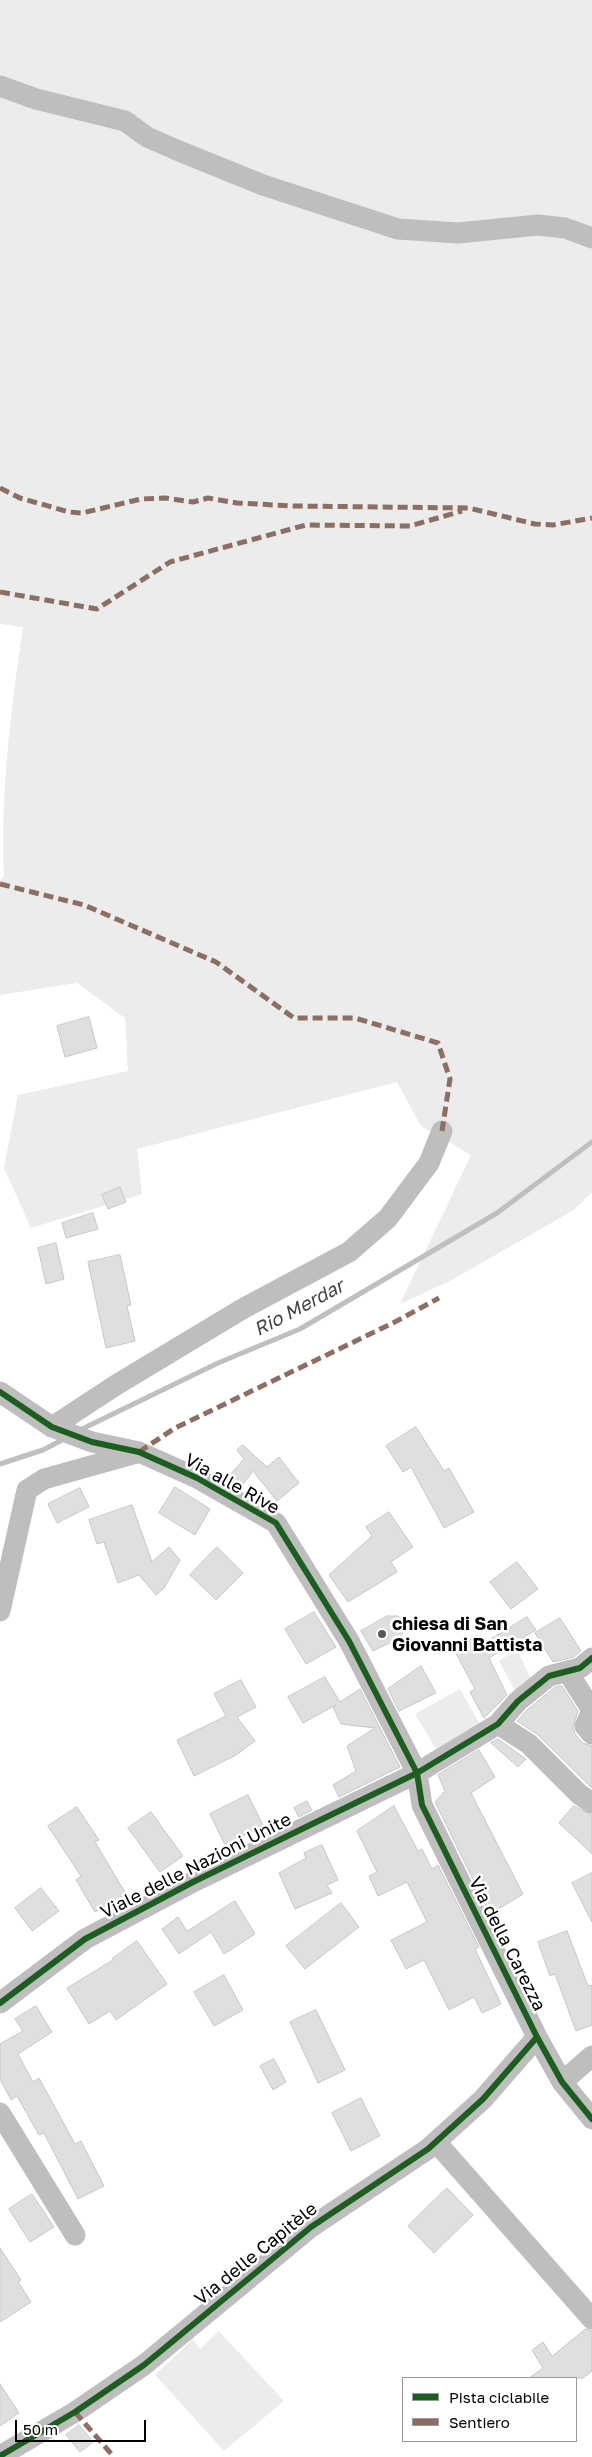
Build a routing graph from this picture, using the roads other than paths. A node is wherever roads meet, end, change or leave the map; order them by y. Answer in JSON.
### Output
{"nodes":[{"id":1,"x":0,"y":86,"type":"edge"},
{"id":2,"x":592,"y":238,"type":"edge"},
{"id":3,"x":442,"y":1131,"type":"dead end"},
{"id":4,"x":0,"y":1392,"type":"edge"},
{"id":5,"x":68,"y":1433,"type":"junction"},
{"id":6,"x":140,"y":1452,"type":"junction"},
{"id":7,"x":0,"y":1611,"type":"edge"},
{"id":8,"x":592,"y":1658,"type":"edge"},
{"id":9,"x":567,"y":1671,"type":"junction"},
{"id":10,"x":592,"y":1710,"type":"edge"},
{"id":11,"x":498,"y":1724,"type":"junction"},
{"id":12,"x":592,"y":1734,"type":"edge"},
{"id":13,"x":417,"y":1773,"type":"junction"},
{"id":14,"x":592,"y":1803,"type":"edge"},
{"id":15,"x":0,"y":2003,"type":"edge"},
{"id":16,"x":536,"y":2037,"type":"junction"},
{"id":17,"x":592,"y":2056,"type":"edge"},
{"id":18,"x":562,"y":2082,"type":"junction"},
{"id":19,"x":0,"y":2113,"type":"edge"},
{"id":20,"x":592,"y":2119,"type":"edge"},
{"id":21,"x":436,"y":2142,"type":"junction"},
{"id":22,"x":75,"y":2235,"type":"dead end"},
{"id":23,"x":592,"y":2319,"type":"edge"},
{"id":24,"x":0,"y":2455,"type":"edge"}],
"edges":[{"from":1,"to":2,"type":"street"},
{"from":3,"to":5,"type":"street"},
{"from":4,"to":5,"type":"street","name":"Via alle Rive"},
{"from":5,"to":6,"type":"street","name":"Via alle Rive"},
{"from":6,"to":7,"type":"street"},
{"from":6,"to":13,"type":"street","name":"Via alle Rive"},
{"from":8,"to":9,"type":"street","name":"Viale delle Nazioni Unite"},
{"from":9,"to":10,"type":"street"},
{"from":9,"to":11,"type":"street","name":"Viale delle Nazioni Unite"},
{"from":10,"to":12,"type":"street"},
{"from":11,"to":13,"type":"street","name":"Viale delle Nazioni Unite"},
{"from":11,"to":14,"type":"street"},
{"from":13,"to":15,"type":"street","name":"Viale delle Nazioni Unite"},
{"from":13,"to":16,"type":"street","name":"Via della Carezza"},
{"from":16,"to":18,"type":"street","name":"Via della Carezza"},
{"from":16,"to":21,"type":"street","name":"Via delle Capitèle"},
{"from":17,"to":18,"type":"street"},
{"from":18,"to":20,"type":"street","name":"Via della Carezza"},
{"from":19,"to":22,"type":"street"},
{"from":21,"to":23,"type":"street"},
{"from":21,"to":24,"type":"street","name":"Via delle Capitèle"}]}
